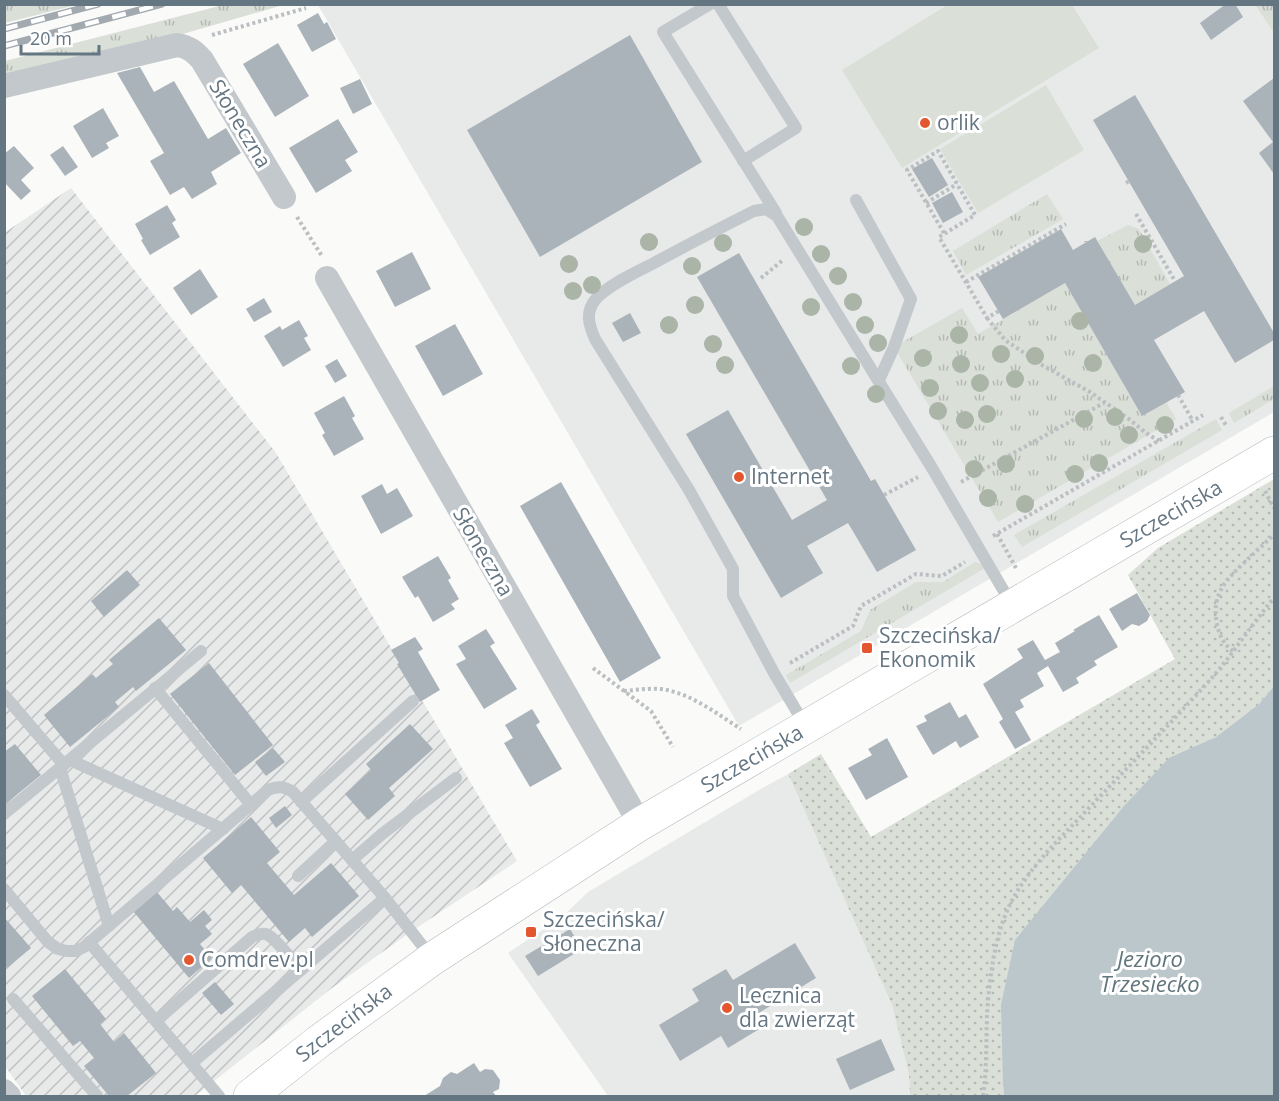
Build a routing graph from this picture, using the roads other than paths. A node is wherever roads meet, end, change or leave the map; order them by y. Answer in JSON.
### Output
{"nodes":[{"id":1,"x":710,"y":4,"type":"edge"},
{"id":2,"x":718,"y":4,"type":"edge"},
{"id":3,"x":4,"y":86,"type":"edge"},
{"id":4,"x":743,"y":161,"type":"junction"},
{"id":5,"x":756,"y":182,"type":"junction"},
{"id":6,"x":285,"y":197,"type":"road end"},
{"id":7,"x":856,"y":200,"type":"dead end"},
{"id":8,"x":754,"y":211,"type":"junction"},
{"id":9,"x":781,"y":221,"type":"junction"},
{"id":10,"x":327,"y":271,"type":"road end"},
{"id":11,"x":879,"y":380,"type":"junction"},
{"id":12,"x":1275,"y":453,"type":"edge"},
{"id":13,"x":1012,"y":606,"type":"junction"},
{"id":14,"x":201,"y":651,"type":"dead end"},
{"id":15,"x":155,"y":688,"type":"junction"},
{"id":16,"x":4,"y":695,"type":"edge"},
{"id":17,"x":413,"y":701,"type":"dead end"},
{"id":18,"x":806,"y":728,"type":"junction"},
{"id":19,"x":64,"y":764,"type":"junction"},
{"id":20,"x":456,"y":778,"type":"dead end"},
{"id":21,"x":301,"y":802,"type":"junction"},
{"id":22,"x":251,"y":805,"type":"junction"},
{"id":23,"x":4,"y":814,"type":"edge"},
{"id":24,"x":640,"y":824,"type":"junction"},
{"id":25,"x":223,"y":829,"type":"junction"},
{"id":26,"x":336,"y":841,"type":"junction"},
{"id":27,"x":352,"y":860,"type":"junction"},
{"id":28,"x":298,"y":876,"type":"dead end"},
{"id":29,"x":4,"y":889,"type":"edge"},
{"id":30,"x":385,"y":898,"type":"junction"},
{"id":31,"x":109,"y":926,"type":"junction"},
{"id":32,"x":89,"y":942,"type":"junction"},
{"id":33,"x":432,"y":959,"type":"junction"},
{"id":34,"x":301,"y":970,"type":"junction"},
{"id":35,"x":13,"y":999,"type":"dead end"},
{"id":36,"x":156,"y":1021,"type":"junction"},
{"id":37,"x":192,"y":1063,"type":"junction"},
{"id":38,"x":4,"y":1091,"type":"edge"},
{"id":39,"x":9,"y":1096,"type":"edge"},
{"id":40,"x":97,"y":1096,"type":"edge"},
{"id":41,"x":219,"y":1096,"type":"edge"},
{"id":42,"x":250,"y":1096,"type":"edge"}],
"edges":[{"from":1,"to":4,"type":"lane"},
{"from":2,"to":4,"type":"lane"},
{"from":3,"to":6,"type":"street","name":"Słoneczna"},
{"from":4,"to":5,"type":"lane"},
{"from":5,"to":8,"type":"lane"},
{"from":5,"to":9,"type":"lane"},
{"from":7,"to":11,"type":"lane"},
{"from":8,"to":9,"type":"lane"},
{"from":8,"to":18,"type":"lane"},
{"from":9,"to":11,"type":"lane"},
{"from":10,"to":24,"type":"street","name":"Słoneczna"},
{"from":11,"to":13,"type":"lane"},
{"from":12,"to":13,"type":"street","name":"Szczecińska"},
{"from":13,"to":18,"type":"street","name":"Szczecińska"},
{"from":14,"to":15,"type":"lane"},
{"from":15,"to":19,"type":"lane"},
{"from":15,"to":22,"type":"lane"},
{"from":16,"to":19,"type":"lane"},
{"from":17,"to":21,"type":"lane"},
{"from":18,"to":24,"type":"street","name":"Szczecińska"},
{"from":19,"to":23,"type":"lane"},
{"from":19,"to":25,"type":"lane"},
{"from":19,"to":31,"type":"lane"},
{"from":20,"to":27,"type":"lane"},
{"from":21,"to":22,"type":"lane"},
{"from":21,"to":26,"type":"lane"},
{"from":22,"to":25,"type":"lane"},
{"from":24,"to":33,"type":"street","name":"Szczecińska"},
{"from":25,"to":31,"type":"lane"},
{"from":26,"to":27,"type":"lane"},
{"from":26,"to":28,"type":"lane"},
{"from":27,"to":30,"type":"lane"},
{"from":29,"to":32,"type":"lane"},
{"from":30,"to":33,"type":"lane"},
{"from":30,"to":34,"type":"lane"},
{"from":31,"to":32,"type":"lane"},
{"from":32,"to":36,"type":"lane"},
{"from":33,"to":42,"type":"street","name":"Szczecińska"},
{"from":34,"to":36,"type":"lane"},
{"from":34,"to":37,"type":"lane"},
{"from":35,"to":40,"type":"lane"},
{"from":36,"to":37,"type":"lane"},
{"from":37,"to":41,"type":"lane"},
{"from":38,"to":39,"type":"street"}]}
